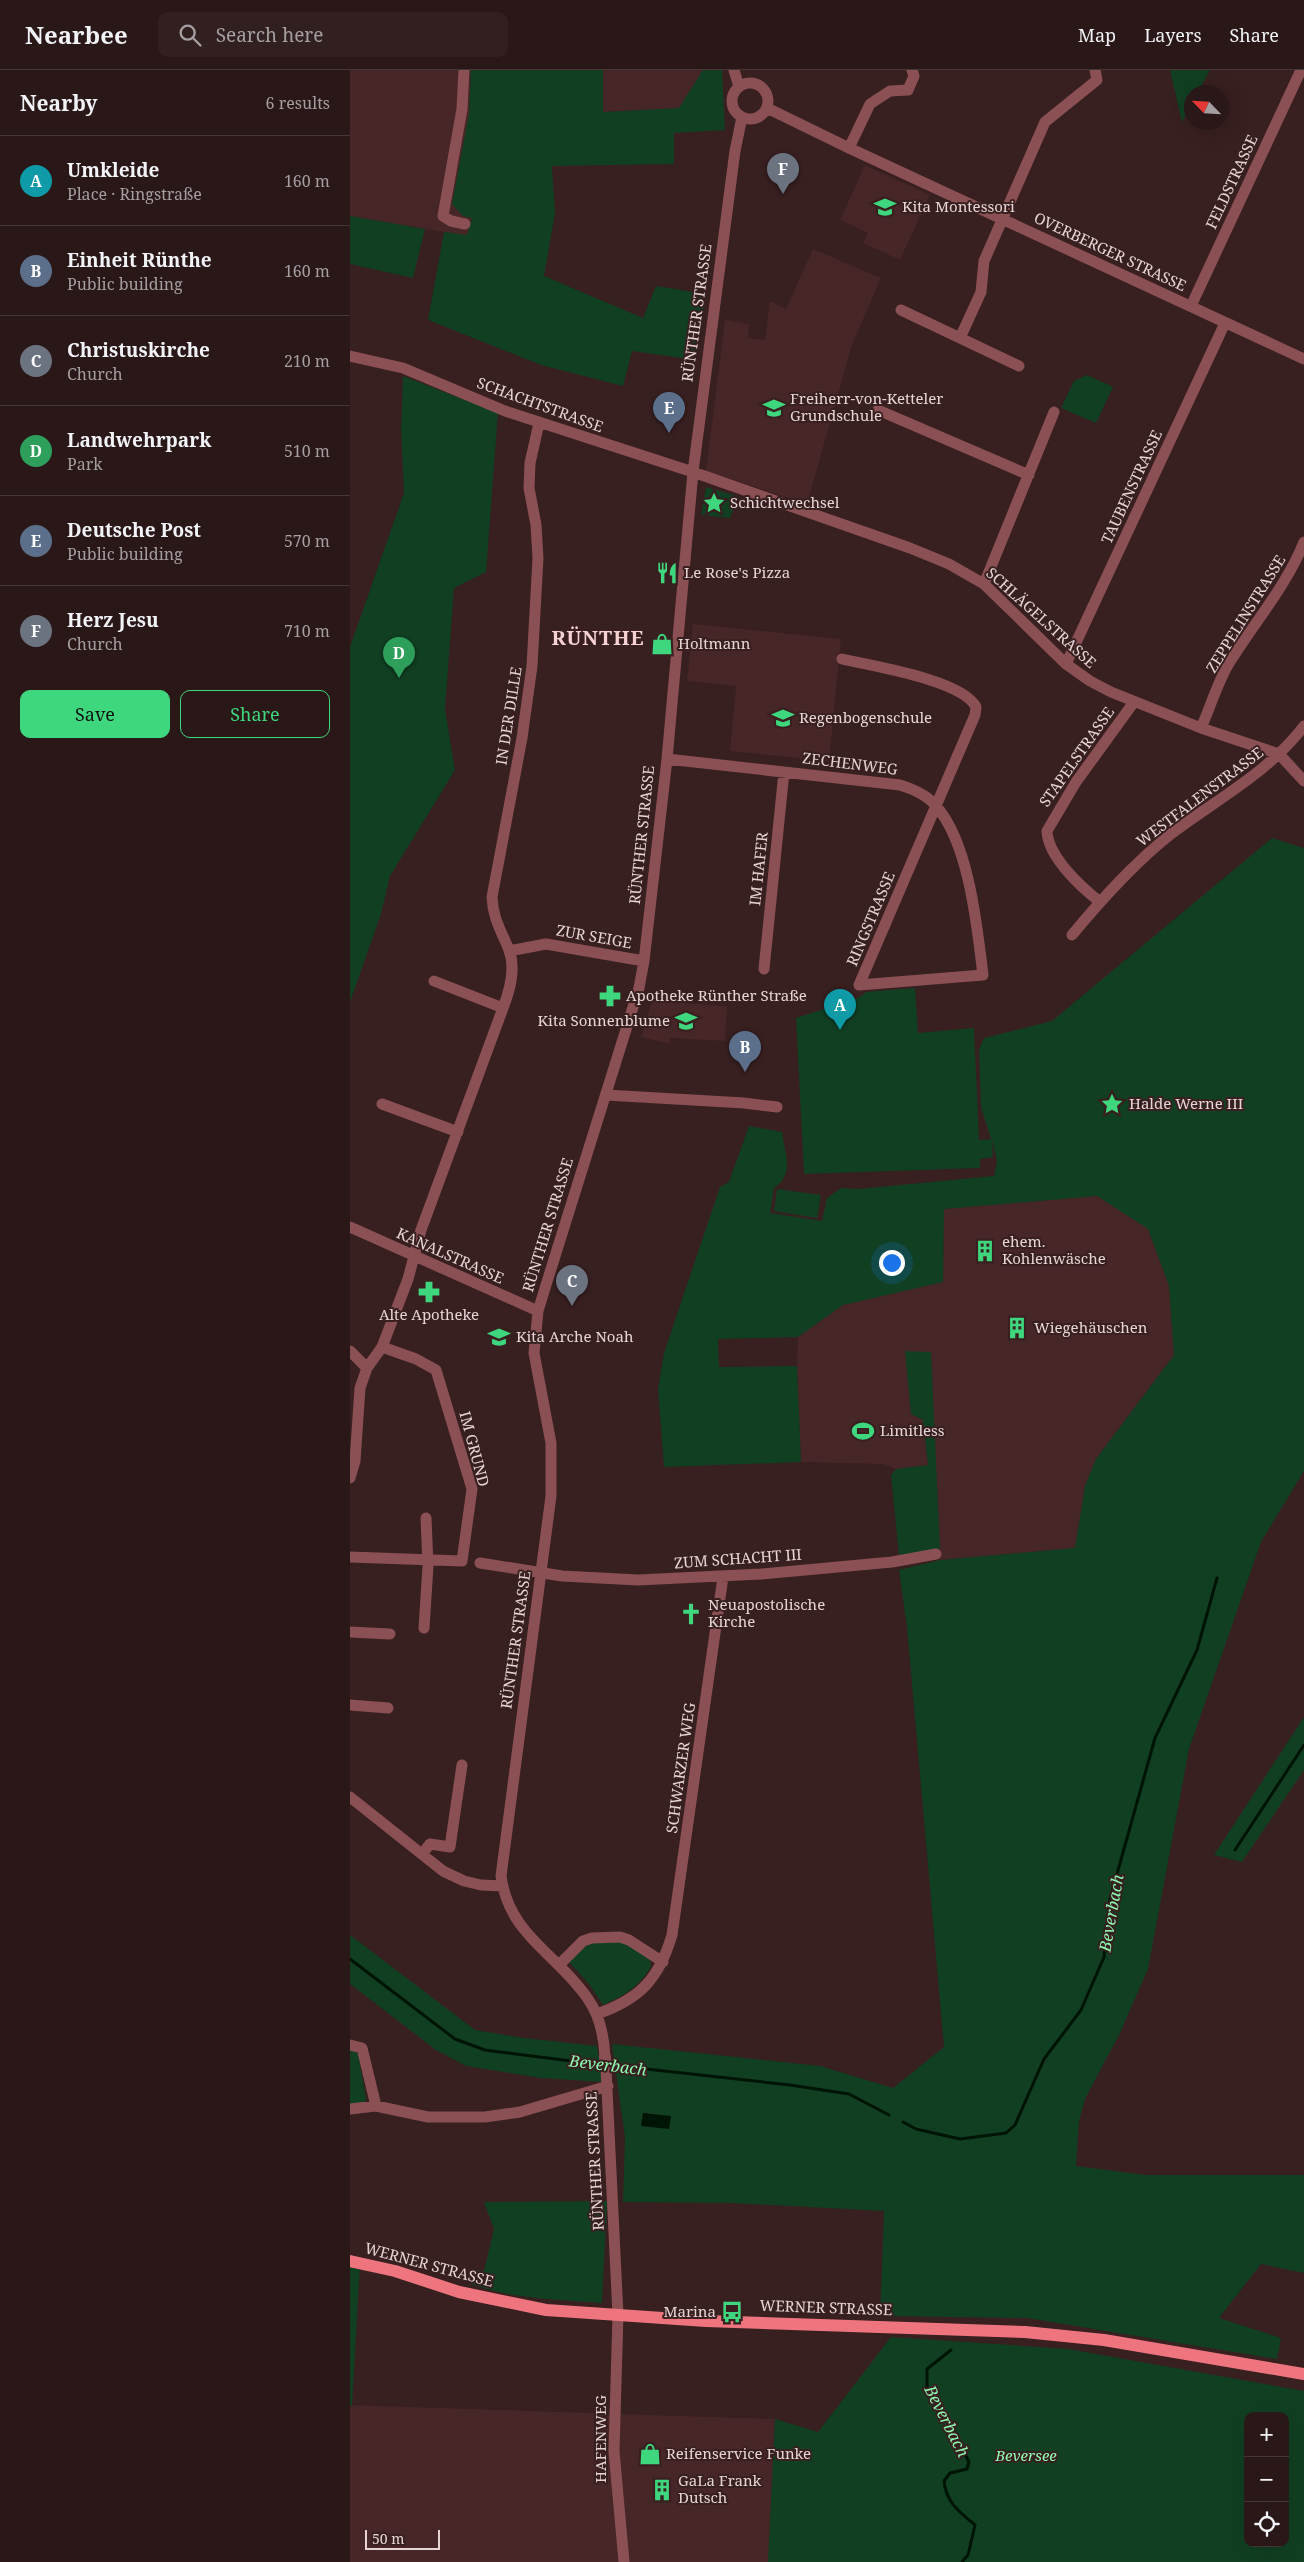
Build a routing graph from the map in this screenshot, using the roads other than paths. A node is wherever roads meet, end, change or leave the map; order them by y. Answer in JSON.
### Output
{"nodes":[{"id":1,"x":464,"y":70,"type":"edge"},
{"id":2,"x":734,"y":70,"type":"edge"},
{"id":3,"x":912,"y":70,"type":"edge"},
{"id":4,"x":1095,"y":70,"type":"edge"},
{"id":5,"x":1301,"y":70,"type":"edge"},
{"id":6,"x":739,"y":86,"type":"junction"},
{"id":7,"x":767,"y":108,"type":"junction"},
{"id":8,"x":742,"y":117,"type":"junction"},
{"id":9,"x":848,"y":148,"type":"junction"},
{"id":10,"x":1004,"y":220,"type":"junction"},
{"id":11,"x":464,"y":224,"type":"dead end"},
{"id":12,"x":1191,"y":306,"type":"junction"},
{"id":13,"x":901,"y":310,"type":"dead end"},
{"id":14,"x":1225,"y":323,"type":"junction"},
{"id":15,"x":960,"y":338,"type":"junction"},
{"id":16,"x":350,"y":356,"type":"edge"},
{"id":17,"x":1304,"y":359,"type":"edge"},
{"id":18,"x":1019,"y":366,"type":"dead end"},
{"id":19,"x":878,"y":410,"type":"dead end"},
{"id":20,"x":1054,"y":412,"type":"dead end"},
{"id":21,"x":539,"y":423,"type":"junction"},
{"id":22,"x":693,"y":472,"type":"junction"},
{"id":23,"x":1029,"y":475,"type":"junction"},
{"id":24,"x":1304,"y":542,"type":"edge"},
{"id":25,"x":984,"y":584,"type":"junction"},
{"id":26,"x":842,"y":659,"type":"dead end"},
{"id":27,"x":1066,"y":664,"type":"junction"},
{"id":28,"x":1134,"y":702,"type":"junction"},
{"id":29,"x":1304,"y":726,"type":"edge"},
{"id":30,"x":1201,"y":728,"type":"junction"},
{"id":31,"x":1279,"y":754,"type":"junction"},
{"id":32,"x":667,"y":759,"type":"junction"},
{"id":33,"x":784,"y":772,"type":"junction"},
{"id":34,"x":1304,"y":781,"type":"edge"},
{"id":35,"x":936,"y":805,"type":"junction"},
{"id":36,"x":1100,"y":902,"type":"junction"},
{"id":37,"x":1072,"y":935,"type":"dead end"},
{"id":38,"x":509,"y":951,"type":"junction"},
{"id":39,"x":644,"y":961,"type":"junction"},
{"id":40,"x":764,"y":969,"type":"dead end"},
{"id":41,"x":983,"y":975,"type":"joint"},
{"id":42,"x":434,"y":982,"type":"dead end"},
{"id":43,"x":504,"y":1008,"type":"junction"},
{"id":44,"x":606,"y":1095,"type":"junction"},
{"id":45,"x":382,"y":1104,"type":"dead end"},
{"id":46,"x":777,"y":1107,"type":"dead end"},
{"id":47,"x":458,"y":1132,"type":"junction"},
{"id":48,"x":350,"y":1227,"type":"edge"},
{"id":49,"x":413,"y":1255,"type":"junction"},
{"id":50,"x":538,"y":1312,"type":"junction"},
{"id":51,"x":382,"y":1347,"type":"junction"},
{"id":52,"x":350,"y":1351,"type":"edge"},
{"id":53,"x":366,"y":1368,"type":"junction"},
{"id":54,"x":354,"y":1429,"type":"edge"},
{"id":55,"x":351,"y":1474,"type":"edge"},
{"id":56,"x":426,"y":1518,"type":"dead end"},
{"id":57,"x":936,"y":1554,"type":"dead end"},
{"id":58,"x":350,"y":1556,"type":"edge"},
{"id":59,"x":426,"y":1558,"type":"junction"},
{"id":60,"x":480,"y":1563,"type":"dead end"},
{"id":61,"x":542,"y":1572,"type":"junction"},
{"id":62,"x":723,"y":1577,"type":"junction"},
{"id":63,"x":424,"y":1628,"type":"dead end"},
{"id":64,"x":350,"y":1632,"type":"edge"},
{"id":65,"x":390,"y":1634,"type":"dead end"},
{"id":66,"x":350,"y":1705,"type":"edge"},
{"id":67,"x":388,"y":1708,"type":"dead end"},
{"id":68,"x":462,"y":1765,"type":"dead end"},
{"id":69,"x":350,"y":1797,"type":"edge"},
{"id":70,"x":422,"y":1854,"type":"junction"},
{"id":71,"x":502,"y":1886,"type":"junction"},
{"id":72,"x":663,"y":1962,"type":"junction"},
{"id":73,"x":559,"y":1965,"type":"junction"},
{"id":74,"x":597,"y":2014,"type":"junction"},
{"id":75,"x":350,"y":2045,"type":"edge"},
{"id":76,"x":608,"y":2086,"type":"junction"},
{"id":77,"x":376,"y":2106,"type":"junction"},
{"id":78,"x":350,"y":2109,"type":"edge"},
{"id":79,"x":350,"y":2261,"type":"edge"},
{"id":80,"x":618,"y":2315,"type":"junction"},
{"id":81,"x":1304,"y":2374,"type":"edge"},
{"id":82,"x":624,"y":2562,"type":"edge"}],
"edges":[{"from":1,"to":11,"type":"street"},
{"from":2,"to":6,"type":"street"},
{"from":3,"to":9,"type":"street"},
{"from":4,"to":10,"type":"street"},
{"from":5,"to":12,"type":"street","name":"FELDSTRASSE"},
{"from":6,"to":7,"type":"street"},
{"from":6,"to":8,"type":"street"},
{"from":7,"to":8,"type":"street"},
{"from":7,"to":9,"type":"street","name":"OVERBERGER STRASSE"},
{"from":8,"to":22,"type":"street","name":"RÜNTHER STRASSE"},
{"from":9,"to":10,"type":"street","name":"OVERBERGER STRASSE"},
{"from":10,"to":12,"type":"street","name":"OVERBERGER STRASSE"},
{"from":10,"to":15,"type":"street"},
{"from":12,"to":14,"type":"street","name":"OVERBERGER STRASSE"},
{"from":13,"to":15,"type":"street"},
{"from":14,"to":17,"type":"street","name":"OVERBERGER STRASSE"},
{"from":14,"to":27,"type":"street","name":"TAUBENSTRASSE"},
{"from":15,"to":18,"type":"street"},
{"from":16,"to":21,"type":"street","name":"SCHACHTSTRASSE"},
{"from":19,"to":23,"type":"street"},
{"from":20,"to":23,"type":"street"},
{"from":21,"to":22,"type":"street","name":"SCHACHTSTRASSE"},
{"from":21,"to":38,"type":"street","name":"IN DER DILLE"},
{"from":22,"to":25,"type":"street","name":"SCHLÄGELSTRASSE"},
{"from":22,"to":32,"type":"street","name":"RÜNTHER STRASSE"},
{"from":23,"to":25,"type":"street"},
{"from":24,"to":30,"type":"street","name":"ZEPPELINSTRASSE"},
{"from":25,"to":27,"type":"street","name":"SCHLÄGELSTRASSE"},
{"from":26,"to":35,"type":"street"},
{"from":27,"to":28,"type":"street","name":"SCHLÄGELSTRASSE"},
{"from":28,"to":30,"type":"street","name":"SCHLÄGELSTRASSE"},
{"from":28,"to":36,"type":"street","name":"STAPELSTRASSE"},
{"from":29,"to":31,"type":"street","name":"WESTFALENSTRASSE"},
{"from":30,"to":31,"type":"street","name":"SCHLÄGELSTRASSE"},
{"from":31,"to":34,"type":"street","name":"SCHLÄGELSTRASSE"},
{"from":31,"to":36,"type":"street","name":"WESTFALENSTRASSE"},
{"from":32,"to":33,"type":"street","name":"ZECHENWEG"},
{"from":32,"to":39,"type":"street","name":"RÜNTHER STRASSE"},
{"from":33,"to":35,"type":"street","name":"ZECHENWEG"},
{"from":33,"to":40,"type":"street","name":"IM HAFER"},
{"from":35,"to":41,"type":"street","name":"ZECHENWEG"},
{"from":35,"to":41,"type":"street","name":"RINGSTRASSE"},
{"from":36,"to":37,"type":"street","name":"WESTFALENSTRASSE"},
{"from":38,"to":39,"type":"street","name":"ZUR SEIGE"},
{"from":38,"to":43,"type":"street","name":"IN DER DILLE"},
{"from":39,"to":44,"type":"street","name":"RÜNTHER STRASSE"},
{"from":42,"to":43,"type":"street"},
{"from":43,"to":47,"type":"street","name":"IN DER DILLE"},
{"from":44,"to":46,"type":"street"},
{"from":44,"to":50,"type":"street","name":"RÜNTHER STRASSE"},
{"from":45,"to":47,"type":"street"},
{"from":47,"to":49,"type":"street","name":"IN DER DILLE"},
{"from":48,"to":49,"type":"street","name":"KANALSTRASSE"},
{"from":49,"to":50,"type":"street","name":"KANALSTRASSE"},
{"from":49,"to":51,"type":"street","name":"IN DER DILLE"},
{"from":50,"to":61,"type":"street","name":"RÜNTHER STRASSE"},
{"from":51,"to":53,"type":"street","name":"IN DER DILLE"},
{"from":51,"to":59,"type":"street","name":"IM GRUND"},
{"from":52,"to":53,"type":"street"},
{"from":53,"to":54,"type":"street"},
{"from":54,"to":55,"type":"street"},
{"from":56,"to":59,"type":"street"},
{"from":57,"to":62,"type":"street","name":"ZUM SCHACHT III"},
{"from":58,"to":59,"type":"street","name":"IM GRUND"},
{"from":59,"to":63,"type":"street"},
{"from":60,"to":61,"type":"street"},
{"from":61,"to":62,"type":"street","name":"ZUM SCHACHT III"},
{"from":61,"to":71,"type":"street","name":"RÜNTHER STRASSE"},
{"from":62,"to":72,"type":"street","name":"SCHWARZER WEG"},
{"from":64,"to":65,"type":"street"},
{"from":66,"to":67,"type":"street"},
{"from":68,"to":70,"type":"street"},
{"from":69,"to":70,"type":"street"},
{"from":70,"to":71,"type":"street"},
{"from":71,"to":73,"type":"street","name":"RÜNTHER STRASSE"},
{"from":72,"to":73,"type":"street"},
{"from":72,"to":74,"type":"street","name":"SCHWARZER WEG"},
{"from":73,"to":74,"type":"street","name":"RÜNTHER STRASSE"},
{"from":74,"to":76,"type":"street","name":"RÜNTHER STRASSE"},
{"from":75,"to":77,"type":"street"},
{"from":76,"to":77,"type":"street"},
{"from":76,"to":80,"type":"street","name":"RÜNTHER STRASSE"},
{"from":77,"to":78,"type":"street"},
{"from":79,"to":80,"type":"main road","name":"WERNER STRASSE"},
{"from":80,"to":81,"type":"main road","name":"WERNER STRASSE"},
{"from":80,"to":82,"type":"street","name":"HAFENWEG"}]}
